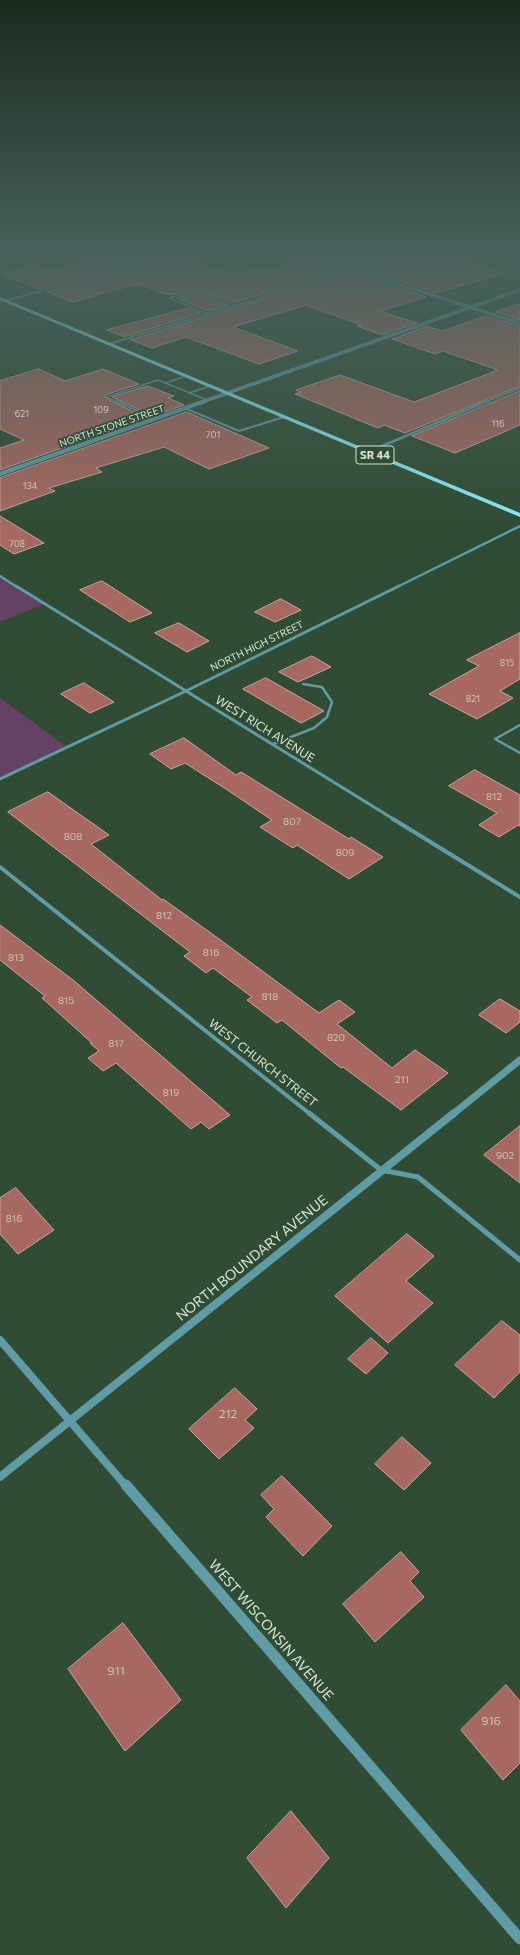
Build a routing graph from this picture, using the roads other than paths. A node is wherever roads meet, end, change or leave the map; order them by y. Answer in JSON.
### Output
{"nodes":[{"id":1,"x":118,"y":347,"type":"edge"},
{"id":2,"x":361,"y":347,"type":"edge"},
{"id":3,"x":187,"y":376,"type":"junction"},
{"id":4,"x":165,"y":383,"type":"junction"},
{"id":5,"x":211,"y":386,"type":"junction"},
{"id":6,"x":520,"y":388,"type":"edge"},
{"id":7,"x":189,"y":393,"type":"junction"},
{"id":8,"x":230,"y":394,"type":"junction"},
{"id":9,"x":209,"y":401,"type":"junction"},
{"id":10,"x":187,"y":409,"type":"junction"},
{"id":11,"x":284,"y":417,"type":"junction"},
{"id":12,"x":156,"y":420,"type":"junction"},
{"id":13,"x":368,"y":452,"type":"junction"},
{"id":14,"x":0,"y":474,"type":"edge"},
{"id":15,"x":520,"y":515,"type":"edge"},
{"id":16,"x":520,"y":526,"type":"edge"},
{"id":17,"x":0,"y":576,"type":"edge"},
{"id":18,"x":304,"y":684,"type":"dead end"},
{"id":19,"x":186,"y":691,"type":"junction"},
{"id":20,"x":520,"y":724,"type":"edge"},
{"id":21,"x":273,"y":744,"type":"junction"},
{"id":22,"x":520,"y":753,"type":"edge"},
{"id":23,"x":0,"y":779,"type":"edge"},
{"id":24,"x":0,"y":867,"type":"edge"},
{"id":25,"x":520,"y":897,"type":"edge"},
{"id":26,"x":520,"y":1060,"type":"edge"},
{"id":27,"x":381,"y":1170,"type":"junction"},
{"id":28,"x":520,"y":1260,"type":"edge"},
{"id":29,"x":0,"y":1340,"type":"edge"},
{"id":30,"x":70,"y":1421,"type":"junction"},
{"id":31,"x":0,"y":1477,"type":"edge"},
{"id":32,"x":520,"y":1939,"type":"edge"}],
"edges":[{"from":1,"to":3,"type":"main road","number":"SR 44"},
{"from":2,"to":8,"type":"street","name":"NORTH STONE STREET"},
{"from":3,"to":4,"type":"lane"},
{"from":3,"to":5,"type":"main road","number":"SR 44"},
{"from":4,"to":7,"type":"lane"},
{"from":4,"to":12,"type":"lane"},
{"from":5,"to":7,"type":"lane"},
{"from":5,"to":8,"type":"main road","number":"SR 44"},
{"from":6,"to":13,"type":"street"},
{"from":7,"to":9,"type":"lane"},
{"from":8,"to":9,"type":"street","name":"NORTH STONE STREET"},
{"from":8,"to":11,"type":"main road","number":"SR 44"},
{"from":9,"to":10,"type":"street","name":"NORTH STONE STREET"},
{"from":10,"to":11,"type":"lane"},
{"from":10,"to":12,"type":"street","name":"NORTH STONE STREET"},
{"from":11,"to":13,"type":"main road","number":"SR 44"},
{"from":12,"to":14,"type":"street","name":"NORTH STONE STREET"},
{"from":13,"to":15,"type":"main road","number":"SR 44"},
{"from":16,"to":19,"type":"street","name":"NORTH HIGH STREET"},
{"from":17,"to":19,"type":"street","name":"WEST RICH AVENUE"},
{"from":18,"to":21,"type":"lane"},
{"from":19,"to":21,"type":"street","name":"WEST RICH AVENUE"},
{"from":19,"to":23,"type":"street","name":"NORTH HIGH STREET"},
{"from":20,"to":22,"type":"lane"},
{"from":21,"to":25,"type":"street","name":"WEST RICH AVENUE"},
{"from":24,"to":27,"type":"street","name":"WEST CHURCH STREET"},
{"from":26,"to":27,"type":"street","name":"NORTH BOUNDARY AVENUE"},
{"from":27,"to":28,"type":"street","name":"WEST CHURCH STREET"},
{"from":27,"to":30,"type":"street","name":"NORTH BOUNDARY AVENUE"},
{"from":29,"to":30,"type":"street","name":"WEST WISCONSIN AVENUE"},
{"from":30,"to":31,"type":"street","name":"NORTH BOUNDARY AVENUE"},
{"from":30,"to":32,"type":"street","name":"WEST WISCONSIN AVENUE"}]}
